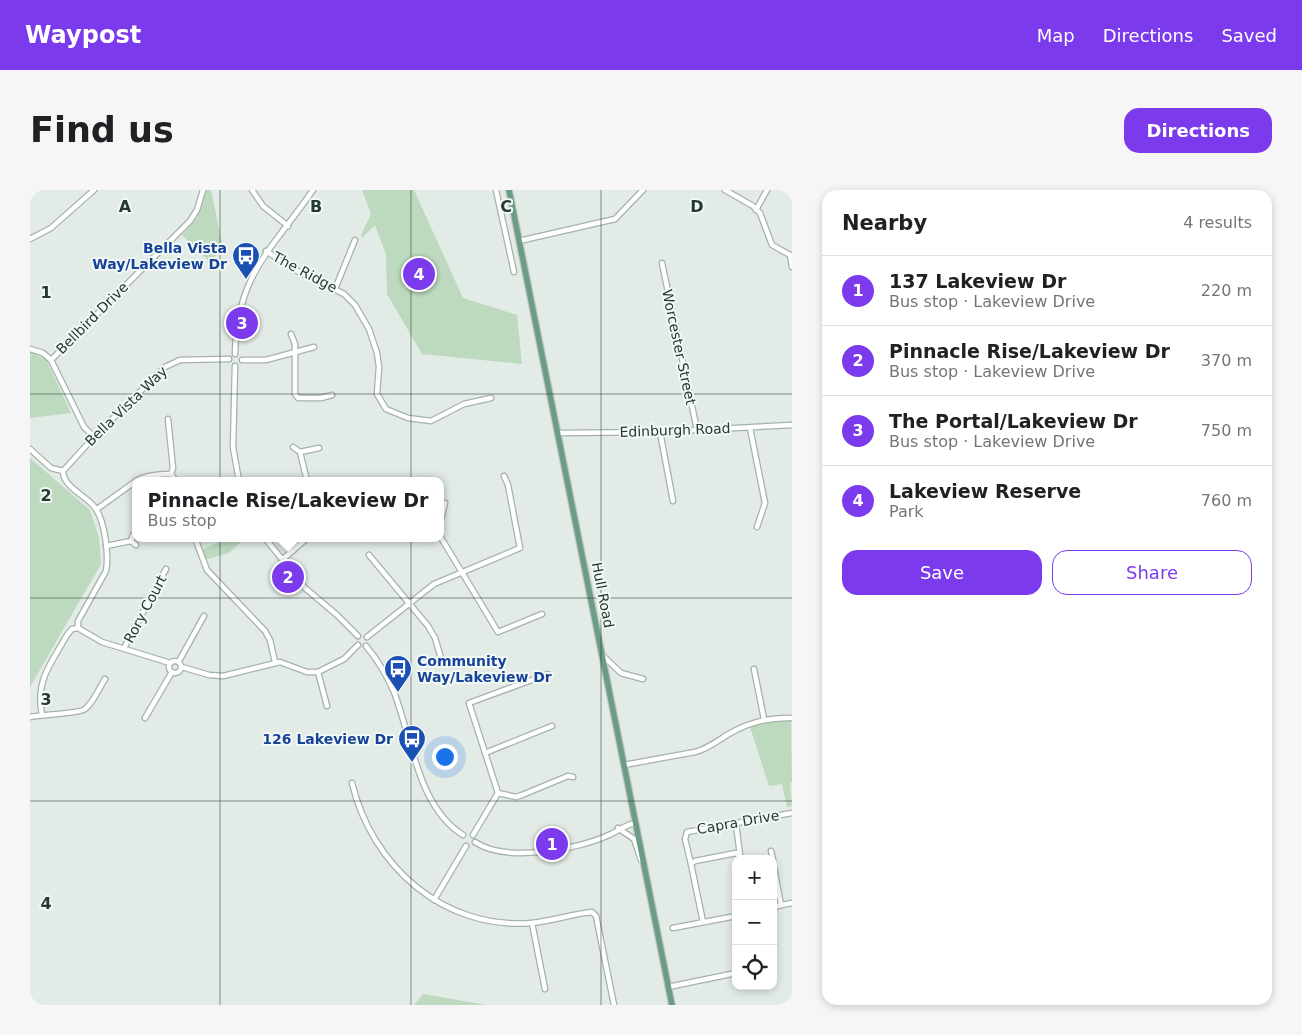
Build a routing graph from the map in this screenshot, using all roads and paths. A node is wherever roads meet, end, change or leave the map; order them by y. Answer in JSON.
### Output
{"nodes":[{"id":1,"x":94,"y":190,"type":"edge"},
{"id":2,"x":203,"y":190,"type":"edge"},
{"id":3,"x":252,"y":190,"type":"edge"},
{"id":4,"x":313,"y":190,"type":"edge"},
{"id":5,"x":496,"y":190,"type":"edge"},
{"id":6,"x":509,"y":190,"type":"edge"},
{"id":7,"x":643,"y":190,"type":"edge"},
{"id":8,"x":725,"y":190,"type":"edge"},
{"id":9,"x":767,"y":190,"type":"edge"},
{"id":10,"x":756,"y":210,"type":"junction"},
{"id":11,"x":288,"y":226,"type":"junction"},
{"id":12,"x":30,"y":239,"type":"edge"},
{"id":13,"x":355,"y":240,"type":"dead end"},
{"id":14,"x":520,"y":241,"type":"junction"},
{"id":15,"x":266,"y":251,"type":"junction"},
{"id":16,"x":791,"y":255,"type":"edge"},
{"id":17,"x":662,"y":263,"type":"dead end"},
{"id":18,"x":792,"y":267,"type":"edge"},
{"id":19,"x":514,"y":272,"type":"dead end"},
{"id":20,"x":335,"y":289,"type":"junction"},
{"id":21,"x":291,"y":334,"type":"dead end"},
{"id":22,"x":314,"y":347,"type":"dead end"},
{"id":23,"x":30,"y":349,"type":"edge"},
{"id":24,"x":295,"y":353,"type":"junction"},
{"id":25,"x":235,"y":354,"type":"junction"},
{"id":26,"x":229,"y":359,"type":"junction"},
{"id":27,"x":51,"y":360,"type":"junction"},
{"id":28,"x":242,"y":360,"type":"junction"},
{"id":29,"x":235,"y":366,"type":"junction"},
{"id":30,"x":332,"y":394,"type":"dead end"},
{"id":31,"x":491,"y":398,"type":"dead end"},
{"id":32,"x":168,"y":419,"type":"dead end"},
{"id":33,"x":792,"y":425,"type":"edge"},
{"id":34,"x":750,"y":428,"type":"junction"},
{"id":35,"x":697,"y":430,"type":"junction"},
{"id":36,"x":660,"y":432,"type":"junction"},
{"id":37,"x":558,"y":433,"type":"junction"},
{"id":38,"x":94,"y":437,"type":"junction"},
{"id":39,"x":293,"y":447,"type":"dead end"},
{"id":40,"x":318,"y":448,"type":"dead end"},
{"id":41,"x":30,"y":449,"type":"edge"},
{"id":42,"x":300,"y":452,"type":"junction"},
{"id":43,"x":64,"y":471,"type":"junction"},
{"id":44,"x":171,"y":474,"type":"junction"},
{"id":45,"x":504,"y":476,"type":"dead end"},
{"id":46,"x":143,"y":477,"type":"edge"},
{"id":47,"x":173,"y":477,"type":"edge"},
{"id":48,"x":238,"y":477,"type":"edge"},
{"id":49,"x":306,"y":477,"type":"edge"},
{"id":50,"x":132,"y":484,"type":"edge"},
{"id":51,"x":673,"y":501,"type":"dead end"},
{"id":52,"x":445,"y":503,"type":"dead end"},
{"id":53,"x":444,"y":507,"type":"edge"},
{"id":54,"x":97,"y":510,"type":"junction"},
{"id":55,"x":757,"y":527,"type":"dead end"},
{"id":56,"x":132,"y":538,"type":"edge"},
{"id":57,"x":131,"y":541,"type":"joint"},
{"id":58,"x":132,"y":542,"type":"edge"},
{"id":59,"x":196,"y":542,"type":"edge"},
{"id":60,"x":267,"y":542,"type":"edge"},
{"id":61,"x":302,"y":542,"type":"edge"},
{"id":62,"x":444,"y":542,"type":"edge"},
{"id":63,"x":136,"y":545,"type":"dead end"},
{"id":64,"x":106,"y":546,"type":"junction"},
{"id":65,"x":369,"y":556,"type":"dead end"},
{"id":66,"x":282,"y":560,"type":"junction"},
{"id":67,"x":166,"y":569,"type":"dead end"},
{"id":68,"x":463,"y":573,"type":"junction"},
{"id":69,"x":410,"y":603,"type":"junction"},
{"id":70,"x":542,"y":614,"type":"dead end"},
{"id":71,"x":204,"y":616,"type":"dead end"},
{"id":72,"x":78,"y":628,"type":"junction"},
{"id":73,"x":358,"y":636,"type":"junction"},
{"id":74,"x":367,"y":637,"type":"junction"},
{"id":75,"x":358,"y":645,"type":"junction"},
{"id":76,"x":366,"y":646,"type":"junction"},
{"id":77,"x":124,"y":648,"type":"junction"},
{"id":78,"x":603,"y":656,"type":"junction"},
{"id":79,"x":441,"y":658,"type":"dead end"},
{"id":80,"x":178,"y":661,"type":"junction"},
{"id":81,"x":275,"y":662,"type":"junction"},
{"id":82,"x":170,"y":663,"type":"junction"},
{"id":83,"x":182,"y":667,"type":"junction"},
{"id":84,"x":754,"y":669,"type":"dead end"},
{"id":85,"x":172,"y":672,"type":"junction"},
{"id":86,"x":318,"y":672,"type":"junction"},
{"id":87,"x":548,"y":674,"type":"dead end"},
{"id":88,"x":105,"y":679,"type":"dead end"},
{"id":89,"x":643,"y":679,"type":"dead end"},
{"id":90,"x":327,"y":706,"type":"dead end"},
{"id":91,"x":42,"y":715,"type":"junction"},
{"id":92,"x":30,"y":717,"type":"edge"},
{"id":93,"x":145,"y":718,"type":"dead end"},
{"id":94,"x":792,"y":718,"type":"edge"},
{"id":95,"x":764,"y":719,"type":"junction"},
{"id":96,"x":552,"y":726,"type":"dead end"},
{"id":97,"x":485,"y":753,"type":"junction"},
{"id":98,"x":624,"y":764,"type":"junction"},
{"id":99,"x":573,"y":777,"type":"dead end"},
{"id":100,"x":352,"y":783,"type":"dead end"},
{"id":101,"x":498,"y":793,"type":"junction"},
{"id":102,"x":792,"y":813,"type":"edge"},
{"id":103,"x":635,"y":823,"type":"junction"},
{"id":104,"x":736,"y":824,"type":"junction"},
{"id":105,"x":618,"y":828,"type":"junction"},
{"id":106,"x":473,"y":835,"type":"junction"},
{"id":107,"x":463,"y":836,"type":"junction"},
{"id":108,"x":475,"y":842,"type":"junction"},
{"id":109,"x":466,"y":846,"type":"junction"},
{"id":110,"x":771,"y":851,"type":"dead end"},
{"id":111,"x":738,"y":855,"type":"edge"},
{"id":112,"x":741,"y":855,"type":"edge"},
{"id":113,"x":772,"y":855,"type":"edge"},
{"id":114,"x":641,"y":860,"type":"junction"},
{"id":115,"x":691,"y":864,"type":"junction"},
{"id":116,"x":777,"y":884,"type":"edge"},
{"id":117,"x":434,"y":900,"type":"junction"},
{"id":118,"x":792,"y":903,"type":"edge"},
{"id":119,"x":781,"y":905,"type":"junction"},
{"id":120,"x":777,"y":906,"type":"edge"},
{"id":121,"x":732,"y":917,"type":"edge"},
{"id":122,"x":703,"y":922,"type":"junction"},
{"id":123,"x":532,"y":923,"type":"junction"},
{"id":124,"x":673,"y":928,"type":"dead end"},
{"id":125,"x":732,"y":973,"type":"edge"},
{"id":126,"x":668,"y":987,"type":"junction"},
{"id":127,"x":546,"y":989,"type":"dead end"},
{"id":128,"x":614,"y":1005,"type":"edge"},
{"id":129,"x":672,"y":1005,"type":"edge"}],
"edges":[{"from":1,"to":12,"type":"street"},
{"from":2,"to":27,"type":"street","name":"Bellbird Drive"},
{"from":3,"to":11,"type":"street"},
{"from":4,"to":11,"type":"street"},
{"from":5,"to":19,"type":"street"},
{"from":6,"to":14,"type":"main road","name":"Hull Road"},
{"from":7,"to":14,"type":"street"},
{"from":8,"to":10,"type":"street"},
{"from":9,"to":10,"type":"street"},
{"from":10,"to":16,"type":"street"},
{"from":11,"to":15,"type":"street"},
{"from":13,"to":20,"type":"street"},
{"from":14,"to":37,"type":"main road","name":"Hull Road"},
{"from":15,"to":20,"type":"street","name":"The Ridge"},
{"from":15,"to":25,"type":"street"},
{"from":16,"to":18,"type":"street"},
{"from":17,"to":35,"type":"street","name":"Worcester Street"},
{"from":20,"to":31,"type":"street","name":"The Ridge"},
{"from":21,"to":24,"type":"street"},
{"from":22,"to":24,"type":"street"},
{"from":23,"to":27,"type":"street","name":"Bellbird Drive"},
{"from":24,"to":28,"type":"street"},
{"from":24,"to":30,"type":"street"},
{"from":25,"to":26,"type":"street"},
{"from":25,"to":28,"type":"street"},
{"from":26,"to":29,"type":"street"},
{"from":26,"to":38,"type":"street","name":"Bella Vista Way"},
{"from":27,"to":38,"type":"street"},
{"from":28,"to":29,"type":"street"},
{"from":29,"to":48,"type":"street"},
{"from":32,"to":44,"type":"street"},
{"from":33,"to":34,"type":"street","name":"Edinburgh Road"},
{"from":34,"to":35,"type":"street","name":"Edinburgh Road"},
{"from":34,"to":55,"type":"street"},
{"from":35,"to":36,"type":"street","name":"Edinburgh Road"},
{"from":36,"to":37,"type":"street","name":"Edinburgh Road"},
{"from":36,"to":51,"type":"street"},
{"from":37,"to":78,"type":"main road","name":"Hull Road"},
{"from":38,"to":43,"type":"street","name":"Bella Vista Way"},
{"from":39,"to":42,"type":"street"},
{"from":40,"to":42,"type":"street"},
{"from":41,"to":43,"type":"street"},
{"from":42,"to":49,"type":"street"},
{"from":43,"to":54,"type":"street"},
{"from":44,"to":46,"type":"street"},
{"from":44,"to":47,"type":"street"},
{"from":45,"to":68,"type":"street"},
{"from":50,"to":54,"type":"street"},
{"from":52,"to":53,"type":"street"},
{"from":54,"to":64,"type":"street"},
{"from":56,"to":57,"type":"street"},
{"from":57,"to":64,"type":"street"},
{"from":58,"to":63,"type":"street"},
{"from":59,"to":81,"type":"street"},
{"from":60,"to":66,"type":"street"},
{"from":61,"to":66,"type":"street"},
{"from":62,"to":68,"type":"street"},
{"from":64,"to":72,"type":"street"},
{"from":65,"to":69,"type":"street"},
{"from":66,"to":73,"type":"street"},
{"from":67,"to":77,"type":"street","name":"Rory Court"},
{"from":68,"to":69,"type":"street"},
{"from":68,"to":70,"type":"street"},
{"from":69,"to":74,"type":"street"},
{"from":69,"to":79,"type":"street"},
{"from":71,"to":80,"type":"street"},
{"from":72,"to":77,"type":"street"},
{"from":72,"to":91,"type":"street"},
{"from":73,"to":74,"type":"street"},
{"from":73,"to":75,"type":"street"},
{"from":74,"to":76,"type":"street"},
{"from":75,"to":76,"type":"street"},
{"from":75,"to":86,"type":"street"},
{"from":76,"to":107,"type":"street"},
{"from":77,"to":82,"type":"street"},
{"from":78,"to":89,"type":"street"},
{"from":78,"to":98,"type":"main road","name":"Hull Road"},
{"from":80,"to":82,"type":"street"},
{"from":80,"to":83,"type":"street"},
{"from":81,"to":83,"type":"street"},
{"from":81,"to":86,"type":"street"},
{"from":82,"to":85,"type":"street"},
{"from":83,"to":85,"type":"street"},
{"from":84,"to":95,"type":"street"},
{"from":85,"to":93,"type":"street"},
{"from":86,"to":90,"type":"street"},
{"from":87,"to":97,"type":"street"},
{"from":88,"to":91,"type":"street"},
{"from":91,"to":92,"type":"street"},
{"from":94,"to":95,"type":"street"},
{"from":95,"to":98,"type":"street"},
{"from":96,"to":97,"type":"street"},
{"from":97,"to":101,"type":"street"},
{"from":98,"to":103,"type":"main road","name":"Hull Road"},
{"from":99,"to":101,"type":"street"},
{"from":100,"to":117,"type":"street"},
{"from":101,"to":106,"type":"street"},
{"from":102,"to":104,"type":"street","name":"Capra Drive"},
{"from":103,"to":105,"type":"street"},
{"from":103,"to":114,"type":"main road","name":"Hull Road"},
{"from":104,"to":112,"type":"street"},
{"from":104,"to":115,"type":"street","name":"Capra Drive"},
{"from":105,"to":108,"type":"street"},
{"from":105,"to":114,"type":"street"},
{"from":106,"to":107,"type":"street"},
{"from":106,"to":108,"type":"street"},
{"from":107,"to":109,"type":"street"},
{"from":108,"to":109,"type":"street"},
{"from":109,"to":117,"type":"street"},
{"from":110,"to":113,"type":"street"},
{"from":111,"to":115,"type":"street"},
{"from":114,"to":126,"type":"main road","name":"Hull Road"},
{"from":115,"to":122,"type":"street"},
{"from":116,"to":119,"type":"street"},
{"from":117,"to":123,"type":"street"},
{"from":118,"to":119,"type":"street"},
{"from":119,"to":120,"type":"street"},
{"from":121,"to":122,"type":"street"},
{"from":122,"to":124,"type":"street"},
{"from":123,"to":127,"type":"street"},
{"from":123,"to":128,"type":"street"},
{"from":125,"to":126,"type":"street"},
{"from":126,"to":129,"type":"main road","name":"Hull Road"}]}
